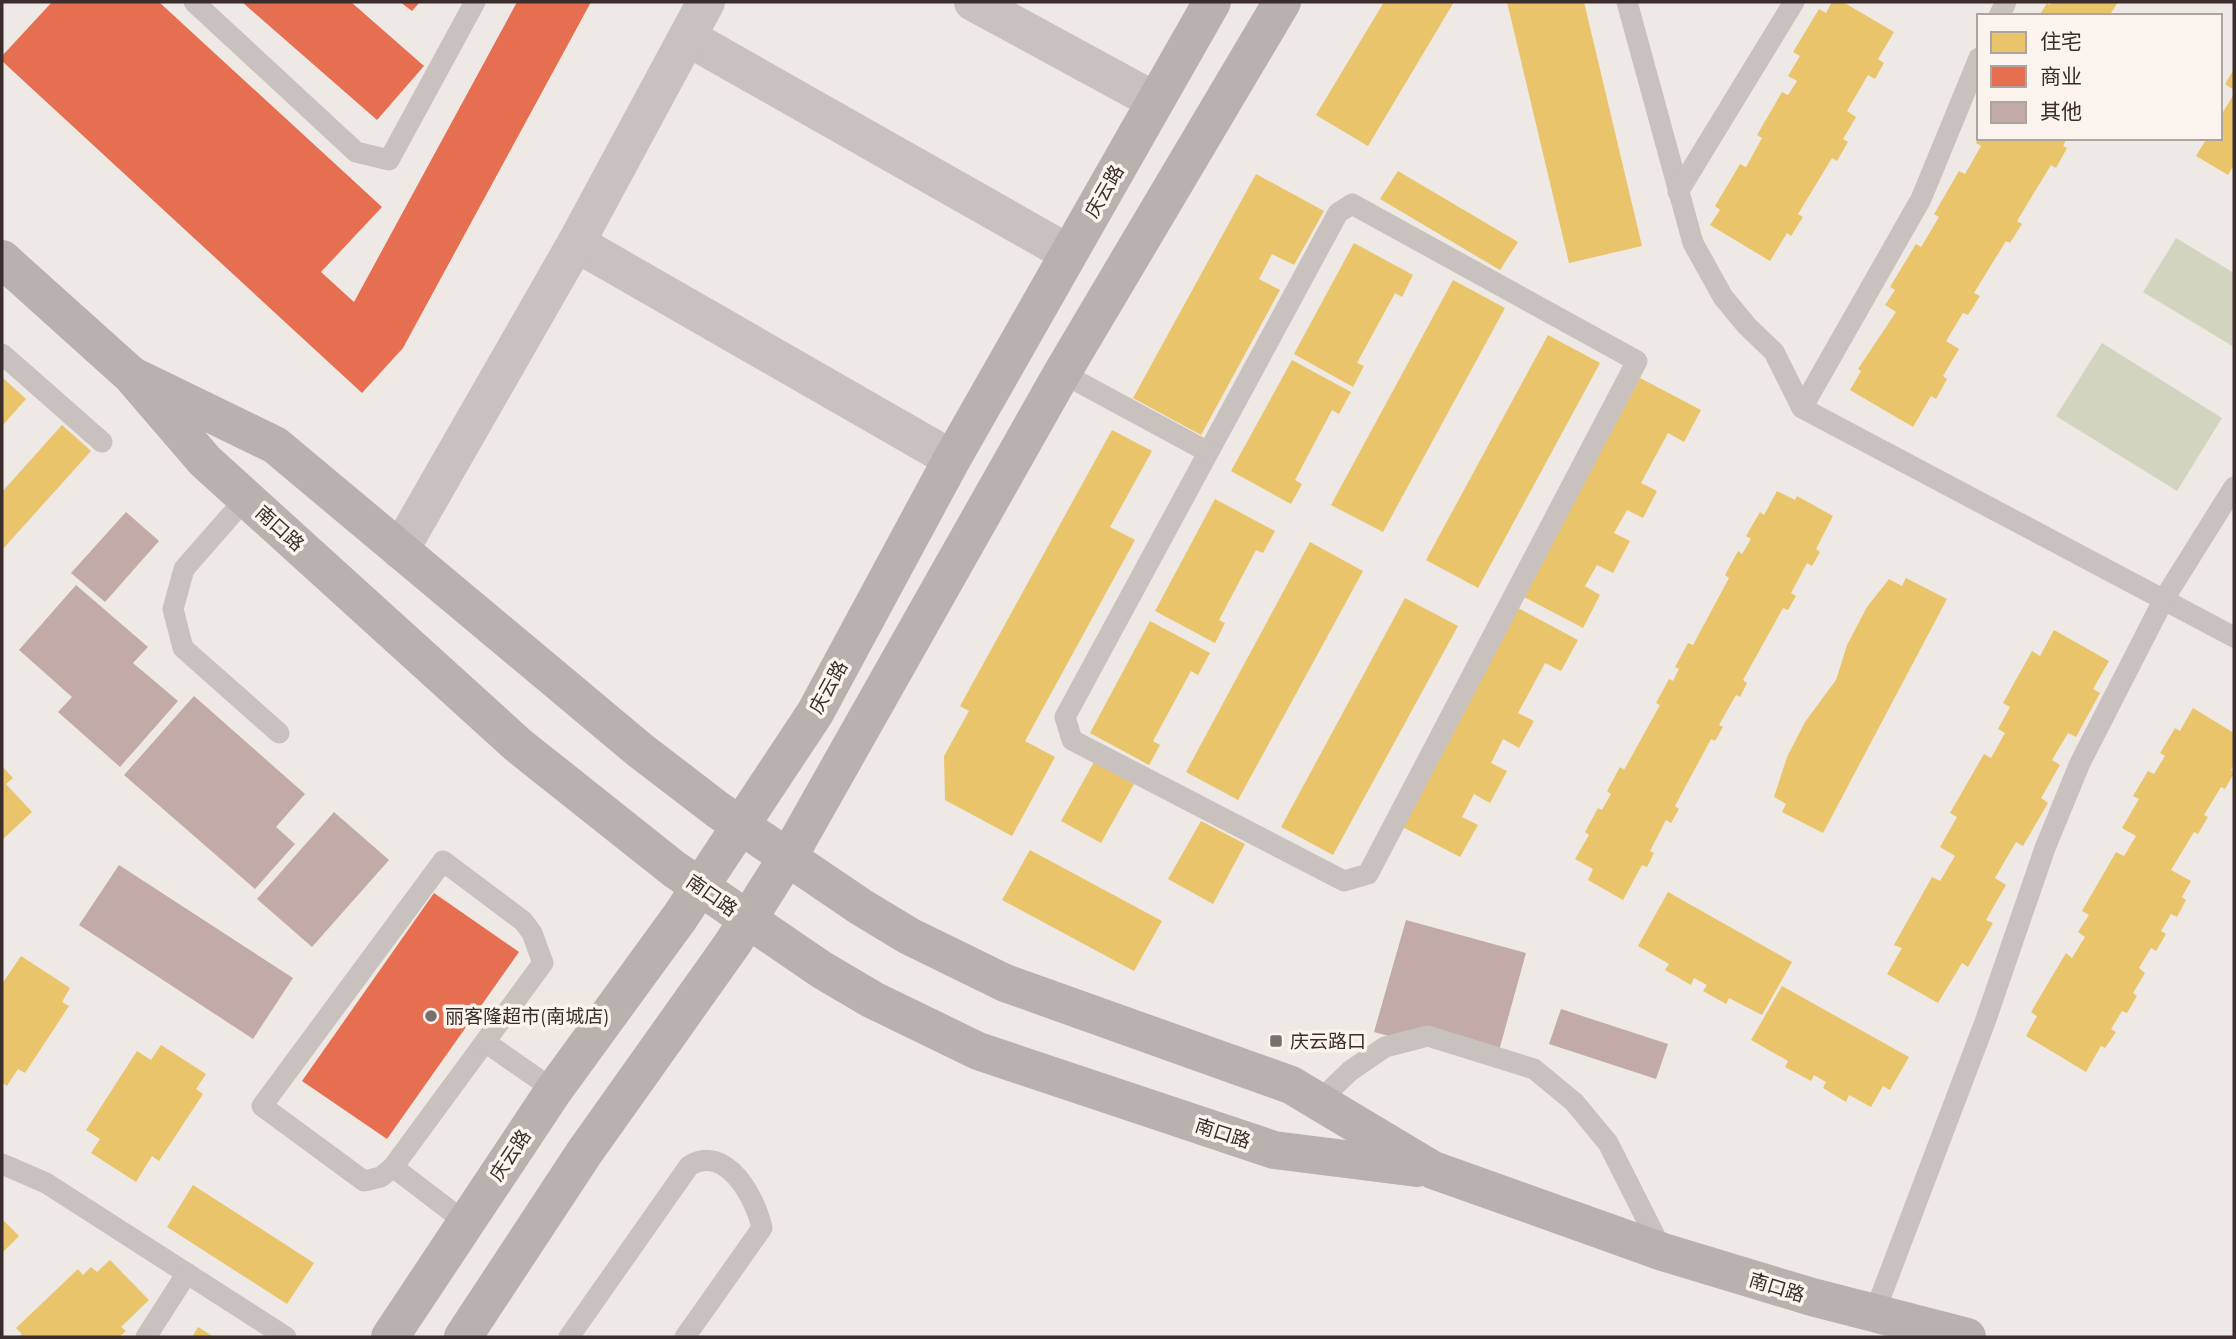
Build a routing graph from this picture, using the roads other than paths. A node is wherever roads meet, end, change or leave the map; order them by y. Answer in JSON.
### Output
{"nodes":[{"id":1,"x":194,"y":2,"type":"edge"},
{"id":2,"x":475,"y":2,"type":"edge"},
{"id":3,"x":706,"y":2,"type":"edge"},
{"id":4,"x":973,"y":2,"type":"edge"},
{"id":5,"x":1212,"y":2,"type":"edge"},
{"id":6,"x":1282,"y":2,"type":"edge"},
{"id":7,"x":1627,"y":2,"type":"edge"},
{"id":8,"x":1794,"y":2,"type":"edge"},
{"id":9,"x":687,"y":37,"type":"junction"},
{"id":10,"x":1977,"y":63,"type":"edge"},
{"id":11,"x":1155,"y":101,"type":"junction"},
{"id":12,"x":1678,"y":192,"type":"junction"},
{"id":13,"x":576,"y":243,"type":"junction"},
{"id":14,"x":1068,"y":253,"type":"junction"},
{"id":15,"x":2,"y":259,"type":"edge"},
{"id":16,"x":2,"y":354,"type":"edge"},
{"id":17,"x":1062,"y":373,"type":"junction"},
{"id":18,"x":131,"y":375,"type":"junction"},
{"id":19,"x":1802,"y":408,"type":"junction"},
{"id":20,"x":102,"y":442,"type":"dead end"},
{"id":21,"x":1208,"y":452,"type":"junction"},
{"id":22,"x":952,"y":459,"type":"junction"},
{"id":23,"x":2234,"y":487,"type":"edge"},
{"id":24,"x":246,"y":498,"type":"junction"},
{"id":25,"x":400,"y":550,"type":"junction"},
{"id":26,"x":2164,"y":600,"type":"junction"},
{"id":27,"x":2234,"y":637,"type":"edge"},
{"id":28,"x":279,"y":733,"type":"dead end"},
{"id":29,"x":742,"y":826,"type":"junction"},
{"id":30,"x":787,"y":857,"type":"junction"},
{"id":31,"x":700,"y":886,"type":"junction"},
{"id":32,"x":748,"y":919,"type":"junction"},
{"id":33,"x":485,"y":1042,"type":"junction"},
{"id":34,"x":554,"y":1090,"type":"junction"},
{"id":35,"x":1318,"y":1102,"type":"junction"},
{"id":36,"x":2,"y":1164,"type":"edge"},
{"id":37,"x":393,"y":1167,"type":"junction"},
{"id":38,"x":1433,"y":1170,"type":"junction"},
{"id":39,"x":465,"y":1222,"type":"junction"},
{"id":40,"x":1663,"y":1252,"type":"junction"},
{"id":41,"x":187,"y":1273,"type":"junction"},
{"id":42,"x":1874,"y":1314,"type":"junction"},
{"id":43,"x":468,"y":1335,"type":"edge"},
{"id":44,"x":146,"y":1337,"type":"edge"},
{"id":45,"x":286,"y":1337,"type":"edge"},
{"id":46,"x":390,"y":1337,"type":"edge"},
{"id":47,"x":569,"y":1337,"type":"edge"},
{"id":48,"x":685,"y":1337,"type":"edge"},
{"id":49,"x":1967,"y":1337,"type":"edge"}],
"edges":[{"from":1,"to":2,"type":"lane"},
{"from":3,"to":9,"type":"street"},
{"from":4,"to":11,"type":"street"},
{"from":5,"to":11,"type":"main road","name":"庆云路"},
{"from":6,"to":17,"type":"main road"},
{"from":7,"to":12,"type":"lane"},
{"from":8,"to":12,"type":"lane"},
{"from":9,"to":13,"type":"street"},
{"from":9,"to":14,"type":"street"},
{"from":10,"to":19,"type":"lane"},
{"from":11,"to":14,"type":"main road","name":"庆云路"},
{"from":12,"to":19,"type":"lane"},
{"from":13,"to":22,"type":"street"},
{"from":13,"to":25,"type":"street"},
{"from":14,"to":22,"type":"main road","name":"庆云路"},
{"from":15,"to":18,"type":"main road","name":"南口路"},
{"from":16,"to":20,"type":"lane"},
{"from":17,"to":21,"type":"lane"},
{"from":17,"to":30,"type":"main road"},
{"from":18,"to":24,"type":"main road","name":"南口路"},
{"from":18,"to":25,"type":"main road","name":"南口路"},
{"from":19,"to":26,"type":"lane"},
{"from":21,"to":21,"type":"lane"},
{"from":22,"to":29,"type":"main road","name":"庆云路"},
{"from":23,"to":26,"type":"lane"},
{"from":24,"to":28,"type":"lane"},
{"from":24,"to":31,"type":"main road","name":"南口路"},
{"from":25,"to":29,"type":"main road","name":"南口路"},
{"from":26,"to":27,"type":"lane"},
{"from":26,"to":42,"type":"lane"},
{"from":29,"to":30,"type":"main road","name":"南口路"},
{"from":29,"to":31,"type":"main road","name":"庆云路"},
{"from":30,"to":32,"type":"main road"},
{"from":30,"to":35,"type":"main road","name":"南口路"},
{"from":31,"to":32,"type":"main road","name":"南口路"},
{"from":31,"to":34,"type":"main road","name":"庆云路"},
{"from":32,"to":38,"type":"main road","name":"南口路"},
{"from":32,"to":43,"type":"main road"},
{"from":33,"to":34,"type":"lane"},
{"from":33,"to":37,"type":"lane"},
{"from":33,"to":37,"type":"lane"},
{"from":34,"to":39,"type":"main road","name":"庆云路"},
{"from":35,"to":38,"type":"main road","name":"南口路"},
{"from":35,"to":40,"type":"lane"},
{"from":36,"to":41,"type":"lane"},
{"from":37,"to":39,"type":"lane"},
{"from":38,"to":40,"type":"main road","name":"南口路"},
{"from":39,"to":46,"type":"main road","name":"庆云路"},
{"from":40,"to":42,"type":"main road","name":"南口路"},
{"from":41,"to":44,"type":"lane"},
{"from":41,"to":45,"type":"lane"},
{"from":42,"to":49,"type":"main road","name":"南口路"},
{"from":47,"to":48,"type":"lane"}]}
